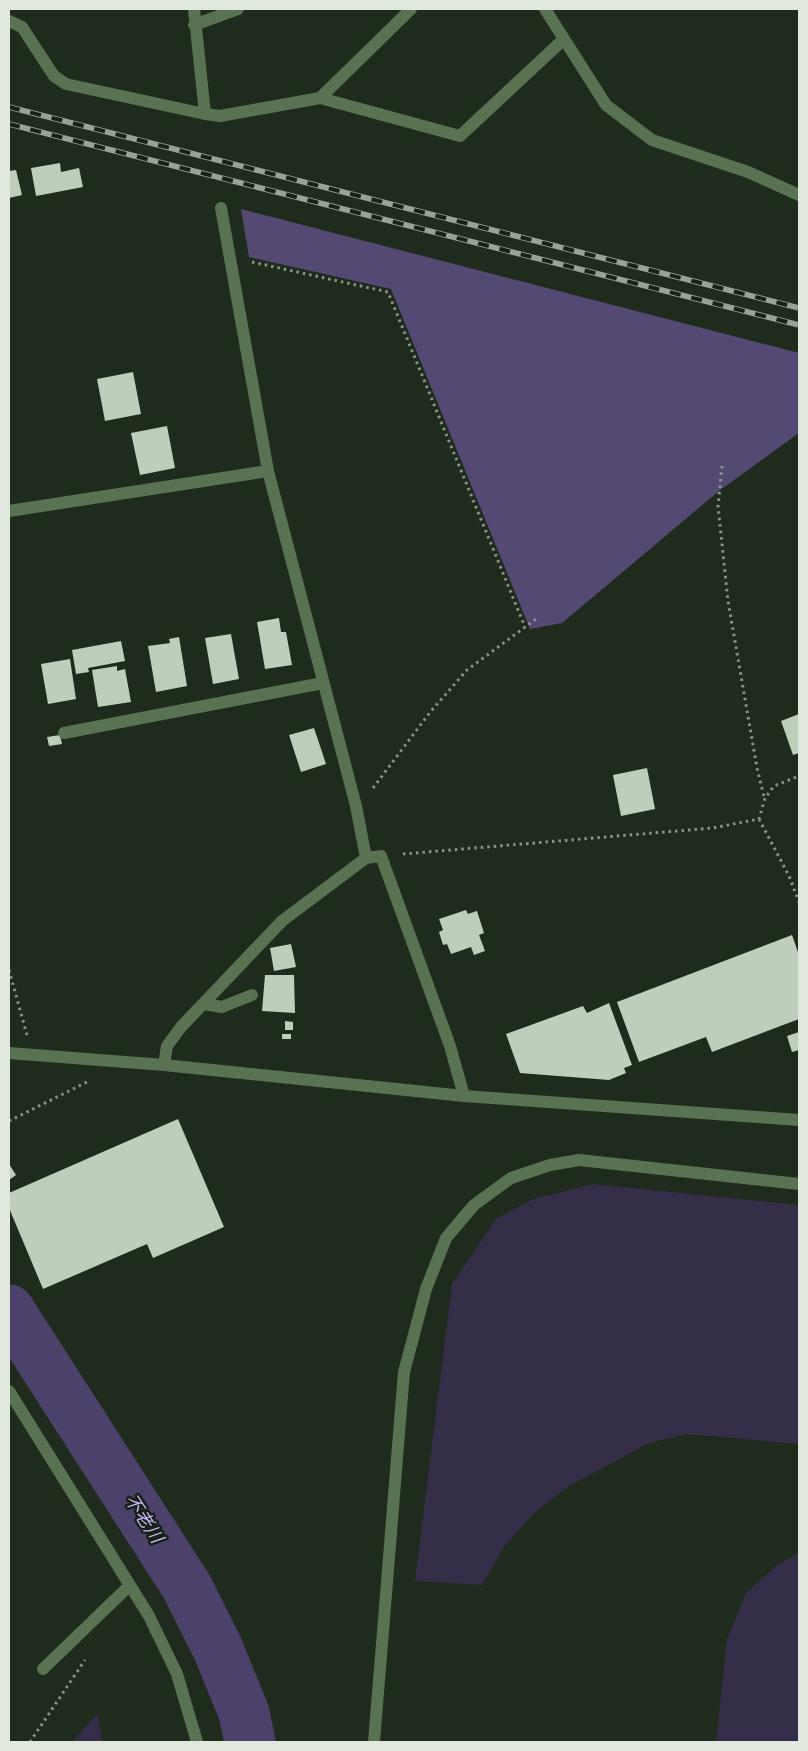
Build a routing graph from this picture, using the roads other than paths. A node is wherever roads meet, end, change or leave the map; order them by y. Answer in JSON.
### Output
{"nodes":[{"id":1,"x":194,"y":9,"type":"edge"},
{"id":2,"x":238,"y":9,"type":"edge"},
{"id":3,"x":411,"y":9,"type":"edge"},
{"id":4,"x":545,"y":9,"type":"edge"},
{"id":5,"x":9,"y":21,"type":"edge"},
{"id":6,"x":194,"y":25,"type":"junction"},
{"id":7,"x":564,"y":39,"type":"junction"},
{"id":8,"x":320,"y":98,"type":"junction"},
{"id":9,"x":205,"y":114,"type":"junction"},
{"id":10,"x":799,"y":195,"type":"edge"},
{"id":11,"x":222,"y":208,"type":"dead end"},
{"id":12,"x":268,"y":471,"type":"junction"},
{"id":13,"x":9,"y":511,"type":"edge"},
{"id":14,"x":323,"y":683,"type":"junction"},
{"id":15,"x":64,"y":733,"type":"dead end"},
{"id":16,"x":366,"y":858,"type":"junction"},
{"id":17,"x":252,"y":996,"type":"dead end"},
{"id":18,"x":204,"y":1004,"type":"junction"},
{"id":19,"x":9,"y":1053,"type":"edge"},
{"id":20,"x":164,"y":1064,"type":"junction"},
{"id":21,"x":464,"y":1096,"type":"junction"},
{"id":22,"x":799,"y":1120,"type":"edge"},
{"id":23,"x":799,"y":1184,"type":"edge"},
{"id":24,"x":9,"y":1392,"type":"edge"},
{"id":25,"x":129,"y":1586,"type":"junction"},
{"id":26,"x":43,"y":1669,"type":"dead end"},
{"id":27,"x":197,"y":1742,"type":"edge"},
{"id":28,"x":374,"y":1742,"type":"edge"}],
"edges":[{"from":1,"to":6,"type":"street"},
{"from":2,"to":6,"type":"street"},
{"from":3,"to":8,"type":"street"},
{"from":4,"to":7,"type":"street"},
{"from":5,"to":9,"type":"street"},
{"from":6,"to":9,"type":"street"},
{"from":7,"to":8,"type":"street"},
{"from":7,"to":10,"type":"street"},
{"from":8,"to":9,"type":"street"},
{"from":11,"to":12,"type":"street"},
{"from":12,"to":13,"type":"street"},
{"from":12,"to":14,"type":"street"},
{"from":14,"to":15,"type":"street"},
{"from":14,"to":16,"type":"street"},
{"from":16,"to":18,"type":"street"},
{"from":16,"to":21,"type":"street"},
{"from":17,"to":18,"type":"street"},
{"from":18,"to":20,"type":"street"},
{"from":19,"to":20,"type":"street"},
{"from":20,"to":21,"type":"street"},
{"from":21,"to":22,"type":"street"},
{"from":23,"to":28,"type":"street"},
{"from":24,"to":25,"type":"street"},
{"from":25,"to":26,"type":"street"},
{"from":25,"to":27,"type":"street"}]}
